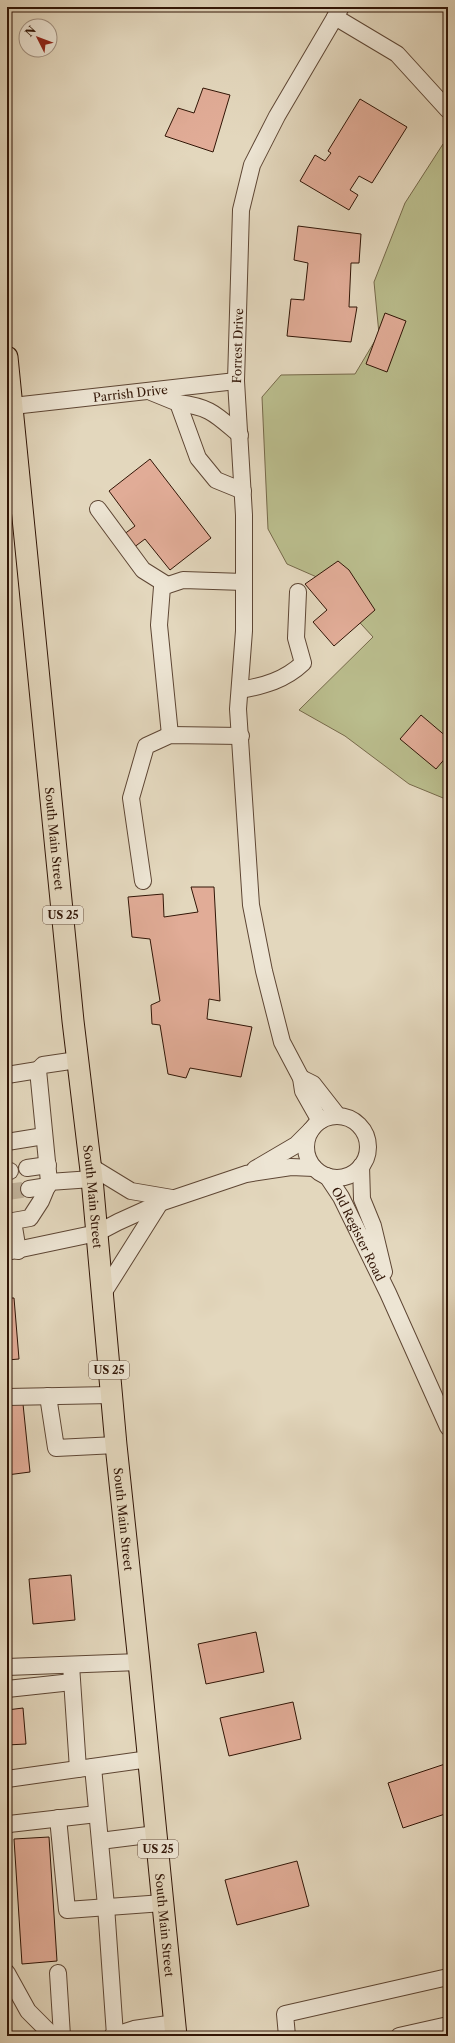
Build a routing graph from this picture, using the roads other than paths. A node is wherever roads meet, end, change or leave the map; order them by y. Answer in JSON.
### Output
{"nodes":[{"id":1,"x":338,"y":12,"type":"edge"},
{"id":2,"x":448,"y":110,"type":"edge"},
{"id":3,"x":7,"y":357,"type":"edge"},
{"id":4,"x":236,"y":381,"type":"junction"},
{"id":5,"x":149,"y":392,"type":"junction"},
{"id":6,"x":178,"y":403,"type":"junction"},
{"id":7,"x":19,"y":405,"type":"junction"},
{"id":8,"x":240,"y":435,"type":"junction"},
{"id":9,"x":12,"y":470,"type":"edge"},
{"id":10,"x":243,"y":491,"type":"junction"},
{"id":11,"x":98,"y":509,"type":"dead end"},
{"id":12,"x":244,"y":582,"type":"junction"},
{"id":13,"x":167,"y":585,"type":"junction"},
{"id":14,"x":298,"y":592,"type":"dead end"},
{"id":15,"x":240,"y":690,"type":"junction"},
{"id":16,"x":170,"y":734,"type":"junction"},
{"id":17,"x":241,"y":736,"type":"junction"},
{"id":18,"x":143,"y":881,"type":"dead end"},
{"id":19,"x":77,"y":1060,"type":"junction"},
{"id":20,"x":38,"y":1070,"type":"junction"},
{"id":21,"x":7,"y":1075,"type":"edge"},
{"id":22,"x":301,"y":1078,"type":"junction"},
{"id":23,"x":338,"y":1116,"type":"junction"},
{"id":24,"x":315,"y":1126,"type":"junction"},
{"id":25,"x":44,"y":1136,"type":"junction"},
{"id":26,"x":7,"y":1142,"type":"edge"},
{"id":27,"x":48,"y":1165,"type":"junction"},
{"id":28,"x":361,"y":1166,"type":"junction"},
{"id":29,"x":27,"y":1168,"type":"dead end"},
{"id":30,"x":91,"y":1172,"type":"junction"},
{"id":31,"x":321,"y":1172,"type":"junction"},
{"id":32,"x":246,"y":1174,"type":"junction"},
{"id":33,"x":48,"y":1184,"type":"junction"},
{"id":34,"x":29,"y":1189,"type":"tunnel mouth"},
{"id":35,"x":167,"y":1201,"type":"junction"},
{"id":36,"x":10,"y":1222,"type":"edge"},
{"id":37,"x":97,"y":1233,"type":"junction"},
{"id":38,"x":12,"y":1251,"type":"edge"},
{"id":39,"x":388,"y":1293,"type":"junction"},
{"id":40,"x":102,"y":1295,"type":"junction"},
{"id":41,"x":111,"y":1395,"type":"junction"},
{"id":42,"x":48,"y":1396,"type":"junction"},
{"id":43,"x":7,"y":1397,"type":"edge"},
{"id":44,"x":448,"y":1427,"type":"edge"},
{"id":45,"x":116,"y":1445,"type":"junction"},
{"id":46,"x":139,"y":1662,"type":"junction"},
{"id":47,"x":71,"y":1665,"type":"junction"},
{"id":48,"x":7,"y":1668,"type":"edge"},
{"id":49,"x":72,"y":1682,"type":"junction"},
{"id":50,"x":7,"y":1689,"type":"edge"},
{"id":51,"x":149,"y":1759,"type":"junction"},
{"id":52,"x":86,"y":1768,"type":"junction"},
{"id":53,"x":7,"y":1780,"type":"edge"},
{"id":54,"x":97,"y":1814,"type":"junction"},
{"id":55,"x":58,"y":1818,"type":"junction"},
{"id":56,"x":7,"y":1826,"type":"edge"},
{"id":57,"x":156,"y":1834,"type":"junction"},
{"id":58,"x":100,"y":1841,"type":"junction"},
{"id":59,"x":163,"y":1902,"type":"junction"},
{"id":60,"x":106,"y":1906,"type":"junction"},
{"id":61,"x":7,"y":1973,"type":"edge"},
{"id":62,"x":58,"y":1973,"type":"dead end"},
{"id":63,"x":448,"y":1977,"type":"edge"},
{"id":64,"x":448,"y":2025,"type":"edge"},
{"id":65,"x":175,"y":2030,"type":"edge"},
{"id":66,"x":114,"y":2035,"type":"edge"},
{"id":67,"x":53,"y":2036,"type":"edge"},
{"id":68,"x":62,"y":2036,"type":"edge"},
{"id":69,"x":287,"y":2036,"type":"edge"},
{"id":70,"x":399,"y":2036,"type":"edge"}],
"edges":[{"from":1,"to":2,"type":"street"},
{"from":1,"to":4,"type":"street","name":"Forrest Drive"},
{"from":3,"to":7,"type":"main road","name":"South Main Street","number":"US 25"},
{"from":4,"to":5,"type":"street","name":"Parrish Drive"},
{"from":4,"to":8,"type":"street","name":"Forrest Drive"},
{"from":5,"to":6,"type":"street"},
{"from":5,"to":7,"type":"street","name":"Parrish Drive"},
{"from":6,"to":8,"type":"street"},
{"from":6,"to":10,"type":"street"},
{"from":7,"to":9,"type":"main road","name":"South Main Street","number":"US 25"},
{"from":8,"to":10,"type":"street","name":"Forrest Drive"},
{"from":9,"to":19,"type":"main road","name":"South Main Street","number":"US 25"},
{"from":10,"to":12,"type":"street","name":"Forrest Drive"},
{"from":11,"to":13,"type":"street"},
{"from":12,"to":13,"type":"street"},
{"from":12,"to":15,"type":"street","name":"Forrest Drive"},
{"from":13,"to":16,"type":"street"},
{"from":14,"to":15,"type":"street"},
{"from":15,"to":17,"type":"street","name":"Forrest Drive"},
{"from":16,"to":17,"type":"street"},
{"from":16,"to":18,"type":"street"},
{"from":17,"to":22,"type":"street","name":"Forrest Drive"},
{"from":19,"to":20,"type":"street"},
{"from":19,"to":30,"type":"main road","name":"South Main Street","number":"US 25"},
{"from":20,"to":21,"type":"street"},
{"from":20,"to":25,"type":"street"},
{"from":22,"to":23,"type":"street"},
{"from":22,"to":24,"type":"street","name":"Forrest Drive"},
{"from":23,"to":24,"type":"street","name":"Old Register Road"},
{"from":23,"to":28,"type":"street","name":"Old Register Road"},
{"from":24,"to":31,"type":"street","name":"Old Register Road"},
{"from":24,"to":32,"type":"street","name":"Old Register Road"},
{"from":25,"to":26,"type":"street"},
{"from":25,"to":27,"type":"street"},
{"from":27,"to":29,"type":"street"},
{"from":27,"to":33,"type":"street"},
{"from":28,"to":31,"type":"street","name":"Old Register Road"},
{"from":28,"to":39,"type":"street","name":"Old Register Road"},
{"from":30,"to":33,"type":"street"},
{"from":30,"to":35,"type":"street","name":"Old Register Road"},
{"from":30,"to":37,"type":"main road","name":"South Main Street","number":"US 25"},
{"from":31,"to":32,"type":"street","name":"Old Register Road"},
{"from":31,"to":39,"type":"street","name":"Old Register Road"},
{"from":32,"to":35,"type":"street","name":"Old Register Road"},
{"from":33,"to":34,"type":"street"},
{"from":33,"to":36,"type":"street"},
{"from":35,"to":37,"type":"street","name":"Old Register Road"},
{"from":35,"to":40,"type":"street"},
{"from":36,"to":38,"type":"street"},
{"from":37,"to":38,"type":"street","name":"Old Register Road"},
{"from":37,"to":40,"type":"main road","name":"South Main Street","number":"US 25"},
{"from":39,"to":44,"type":"street","name":"Old Register Road"},
{"from":40,"to":41,"type":"main road","name":"South Main Street","number":"US 25"},
{"from":41,"to":42,"type":"street"},
{"from":41,"to":45,"type":"main road","name":"South Main Street","number":"US 25"},
{"from":42,"to":43,"type":"street"},
{"from":42,"to":45,"type":"street"},
{"from":45,"to":46,"type":"main road","name":"South Main Street","number":"US 25"},
{"from":46,"to":47,"type":"street"},
{"from":46,"to":51,"type":"main road","name":"South Main Street","number":"US 25"},
{"from":47,"to":48,"type":"street"},
{"from":47,"to":49,"type":"street"},
{"from":49,"to":50,"type":"street"},
{"from":49,"to":52,"type":"street"},
{"from":51,"to":52,"type":"street"},
{"from":51,"to":57,"type":"main road","name":"South Main Street","number":"US 25"},
{"from":52,"to":53,"type":"street"},
{"from":52,"to":54,"type":"street"},
{"from":54,"to":55,"type":"street"},
{"from":54,"to":58,"type":"street"},
{"from":55,"to":56,"type":"street"},
{"from":55,"to":60,"type":"street"},
{"from":57,"to":58,"type":"street"},
{"from":57,"to":59,"type":"main road","name":"South Main Street","number":"US 25"},
{"from":58,"to":60,"type":"street"},
{"from":59,"to":60,"type":"street"},
{"from":59,"to":65,"type":"main road","name":"South Main Street","number":"US 25"},
{"from":60,"to":66,"type":"street"},
{"from":61,"to":67,"type":"street"},
{"from":62,"to":68,"type":"street"},
{"from":63,"to":69,"type":"street"},
{"from":64,"to":70,"type":"street"},
{"from":65,"to":66,"type":"street"}]}
